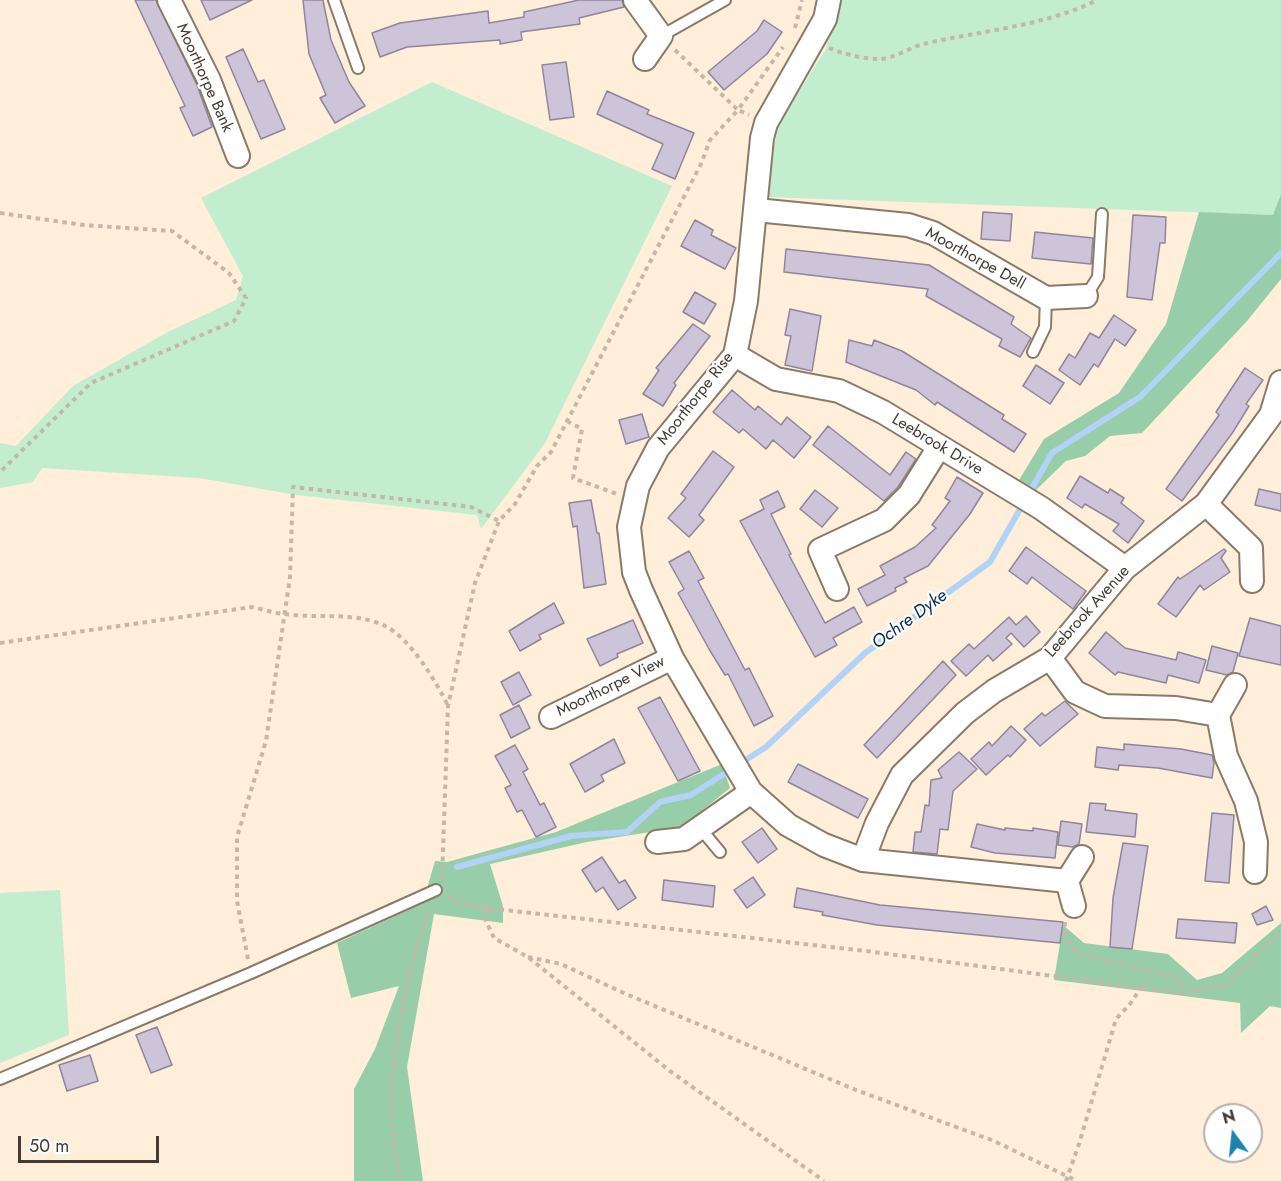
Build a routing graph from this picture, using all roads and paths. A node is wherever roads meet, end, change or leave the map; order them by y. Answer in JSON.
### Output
{"nodes":[{"id":1,"x":169,"y":0,"type":"edge"},
{"id":2,"x":334,"y":0,"type":"edge"},
{"id":3,"x":635,"y":0,"type":"edge"},
{"id":4,"x":724,"y":0,"type":"edge"},
{"id":5,"x":802,"y":0,"type":"edge"},
{"id":6,"x":829,"y":0,"type":"edge"},
{"id":7,"x":1097,"y":0,"type":"edge"},
{"id":8,"x":661,"y":36,"type":"junction"},
{"id":9,"x":790,"y":37,"type":"dead end"},
{"id":10,"x":814,"y":41,"type":"junction"},
{"id":11,"x":785,"y":45,"type":"dead end"},
{"id":12,"x":645,"y":59,"type":"dead end"},
{"id":13,"x":358,"y":68,"type":"dead end"},
{"id":14,"x":738,"y":110,"type":"junction"},
{"id":15,"x":766,"y":123,"type":"junction"},
{"id":16,"x":238,"y":156,"type":"dead end"},
{"id":17,"x":756,"y":210,"type":"junction"},
{"id":18,"x":0,"y":213,"type":"edge"},
{"id":19,"x":1102,"y":214,"type":"dead end"},
{"id":20,"x":1086,"y":296,"type":"joint"},
{"id":21,"x":1046,"y":298,"type":"junction"},
{"id":22,"x":1033,"y":352,"type":"dead end"},
{"id":23,"x":735,"y":355,"type":"junction"},
{"id":24,"x":1281,"y":382,"type":"edge"},
{"id":25,"x":567,"y":421,"type":"junction"},
{"id":26,"x":939,"y":447,"type":"junction"},
{"id":27,"x":0,"y":472,"type":"edge"},
{"id":28,"x":635,"y":500,"type":"junction"},
{"id":29,"x":1206,"y":504,"type":"junction"},
{"id":30,"x":499,"y":521,"type":"junction"},
{"id":31,"x":1125,"y":568,"type":"junction"},
{"id":32,"x":1252,"y":581,"type":"dead end"},
{"id":33,"x":837,"y":589,"type":"dead end"},
{"id":34,"x":284,"y":614,"type":"junction"},
{"id":35,"x":0,"y":643,"type":"edge"},
{"id":36,"x":672,"y":658,"type":"junction"},
{"id":37,"x":1050,"y":658,"type":"junction"},
{"id":38,"x":1235,"y":685,"type":"dead end"},
{"id":39,"x":448,"y":706,"type":"junction"},
{"id":40,"x":1218,"y":716,"type":"junction"},
{"id":41,"x":551,"y":717,"type":"dead end"},
{"id":42,"x":749,"y":788,"type":"junction"},
{"id":43,"x":700,"y":828,"type":"junction"},
{"id":44,"x":657,"y":842,"type":"dead end"},
{"id":45,"x":720,"y":852,"type":"dead end"},
{"id":46,"x":1082,"y":857,"type":"dead end"},
{"id":47,"x":863,"y":860,"type":"junction"},
{"id":48,"x":1255,"y":872,"type":"dead end"},
{"id":49,"x":1067,"y":881,"type":"junction"},
{"id":50,"x":436,"y":890,"type":"junction"},
{"id":51,"x":1074,"y":906,"type":"joint"},
{"id":52,"x":487,"y":908,"type":"junction"},
{"id":53,"x":1281,"y":932,"type":"edge"},
{"id":54,"x":528,"y":957,"type":"junction"},
{"id":55,"x":251,"y":973,"type":"junction"},
{"id":56,"x":1141,"y":988,"type":"junction"},
{"id":57,"x":1180,"y":993,"type":"junction"},
{"id":58,"x":0,"y":1079,"type":"edge"},
{"id":59,"x":1070,"y":1176,"type":"junction"},
{"id":60,"x":400,"y":1181,"type":"edge"},
{"id":61,"x":824,"y":1181,"type":"edge"},
{"id":62,"x":1066,"y":1181,"type":"edge"},
{"id":63,"x":1077,"y":1181,"type":"edge"}],
"edges":[{"from":1,"to":16,"type":"street","name":"Moorthorpe Bank"},
{"from":2,"to":13,"type":"lane"},
{"from":3,"to":8,"type":"street"},
{"from":4,"to":8,"type":"lane"},
{"from":5,"to":9,"type":"path"},
{"from":6,"to":10,"type":"street","name":"Moorthorpe Rise"},
{"from":7,"to":10,"type":"path"},
{"from":8,"to":12,"type":"street"},
{"from":8,"to":14,"type":"path"},
{"from":10,"to":15,"type":"street","name":"Moorthorpe Rise"},
{"from":11,"to":14,"type":"path"},
{"from":14,"to":15,"type":"path"},
{"from":14,"to":25,"type":"path"},
{"from":15,"to":17,"type":"street","name":"Moorthorpe Rise"},
{"from":17,"to":21,"type":"street","name":"Moorthorpe Dell"},
{"from":17,"to":23,"type":"street","name":"Moorthorpe Rise"},
{"from":18,"to":27,"type":"path"},
{"from":19,"to":20,"type":"lane"},
{"from":20,"to":21,"type":"street"},
{"from":21,"to":22,"type":"lane"},
{"from":23,"to":26,"type":"street","name":"Leebrook Drive"},
{"from":23,"to":28,"type":"street","name":"Moorthorpe Rise"},
{"from":24,"to":29,"type":"street","name":"Leebrook Avenue"},
{"from":25,"to":28,"type":"path"},
{"from":25,"to":30,"type":"path"},
{"from":26,"to":31,"type":"street","name":"Leebrook Drive"},
{"from":26,"to":33,"type":"street"},
{"from":28,"to":36,"type":"street","name":"Moorthorpe Rise"},
{"from":29,"to":31,"type":"street","name":"Leebrook Avenue"},
{"from":29,"to":32,"type":"street"},
{"from":30,"to":34,"type":"path"},
{"from":30,"to":39,"type":"path"},
{"from":31,"to":37,"type":"street","name":"Leebrook Avenue"},
{"from":34,"to":35,"type":"path"},
{"from":34,"to":39,"type":"path"},
{"from":34,"to":55,"type":"path"},
{"from":36,"to":41,"type":"street","name":"Moorthorpe View"},
{"from":36,"to":42,"type":"street","name":"Moorthorpe Rise"},
{"from":37,"to":40,"type":"street"},
{"from":37,"to":47,"type":"street","name":"Leebrook Avenue"},
{"from":38,"to":40,"type":"street"},
{"from":39,"to":50,"type":"path"},
{"from":40,"to":48,"type":"street"},
{"from":42,"to":43,"type":"street"},
{"from":42,"to":47,"type":"street","name":"Moorthorpe Rise"},
{"from":43,"to":44,"type":"street"},
{"from":43,"to":45,"type":"lane"},
{"from":46,"to":49,"type":"street"},
{"from":47,"to":49,"type":"street","name":"Moorthorpe Rise"},
{"from":49,"to":51,"type":"street"},
{"from":50,"to":52,"type":"path"},
{"from":50,"to":55,"type":"lane"},
{"from":50,"to":60,"type":"path"},
{"from":51,"to":57,"type":"path"},
{"from":52,"to":54,"type":"path"},
{"from":52,"to":56,"type":"path"},
{"from":53,"to":57,"type":"path"},
{"from":54,"to":59,"type":"path"},
{"from":54,"to":61,"type":"path"},
{"from":55,"to":58,"type":"lane"},
{"from":56,"to":57,"type":"path"},
{"from":56,"to":59,"type":"path"},
{"from":59,"to":62,"type":"path"},
{"from":59,"to":63,"type":"path"}]}
